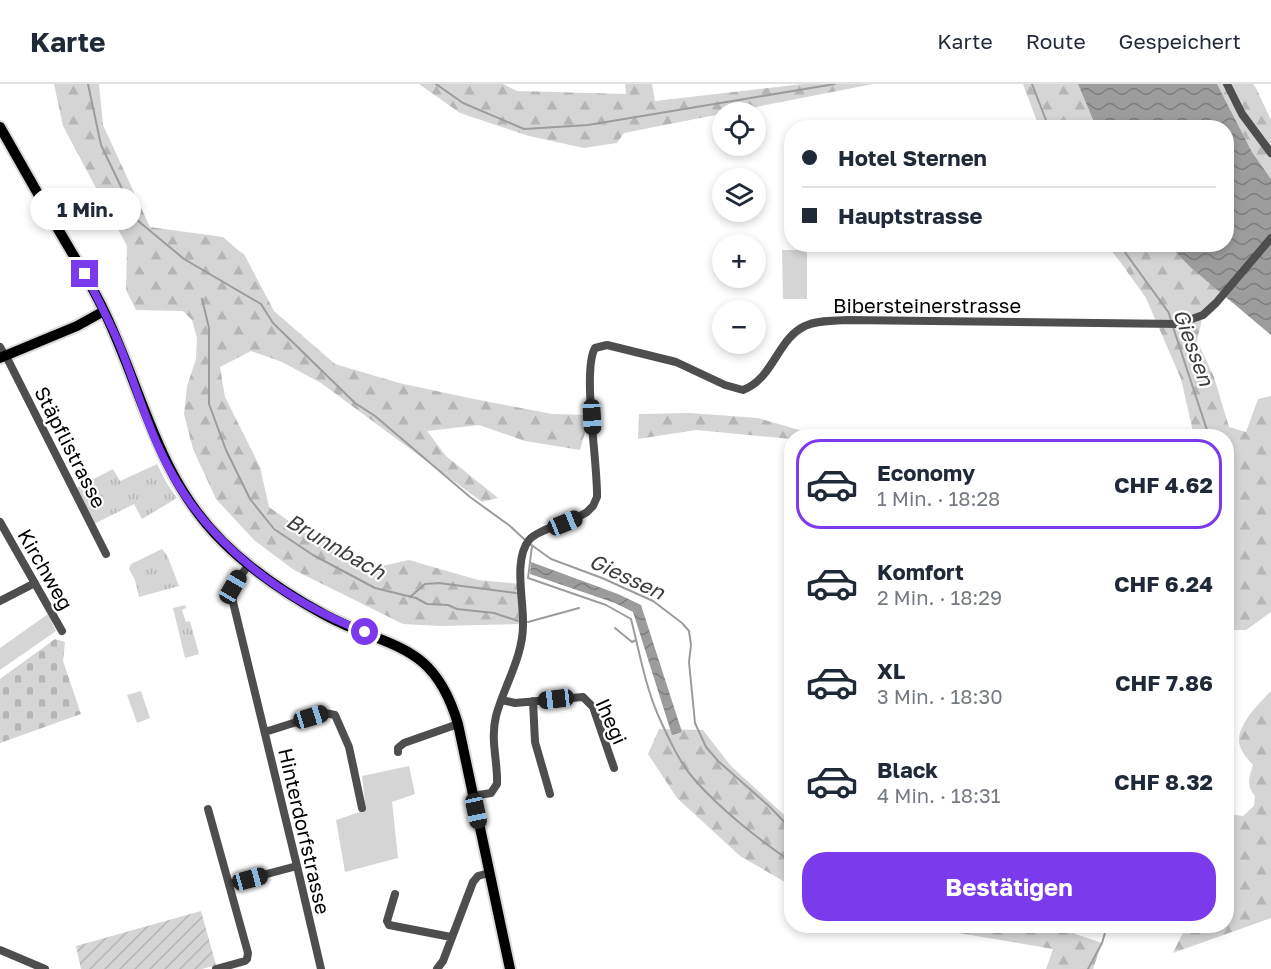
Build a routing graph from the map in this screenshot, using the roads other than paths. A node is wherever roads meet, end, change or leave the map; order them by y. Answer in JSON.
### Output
{"nodes":[{"id":1,"x":1227,"y":84,"type":"edge"},
{"id":2,"x":1,"y":130,"type":"edge"},
{"id":3,"x":1271,"y":153,"type":"edge"},
{"id":4,"x":1271,"y":238,"type":"edge"},
{"id":5,"x":104,"y":311,"type":"junction"},
{"id":6,"x":3,"y":354,"type":"edge"},
{"id":7,"x":0,"y":522,"type":"edge"},
{"id":8,"x":106,"y":554,"type":"dead end"},
{"id":9,"x":249,"y":564,"type":"junction"},
{"id":10,"x":35,"y":583,"type":"junction"},
{"id":11,"x":0,"y":601,"type":"edge"},
{"id":12,"x":62,"y":631,"type":"dead end"},
{"id":13,"x":502,"y":700,"type":"junction"},
{"id":14,"x":533,"y":701,"type":"junction"},
{"id":15,"x":458,"y":724,"type":"junction"},
{"id":16,"x":265,"y":732,"type":"junction"},
{"id":17,"x":398,"y":752,"type":"dead end"},
{"id":18,"x":614,"y":768,"type":"dead end"},
{"id":19,"x":549,"y":794,"type":"dead end"},
{"id":20,"x":473,"y":796,"type":"junction"},
{"id":21,"x":362,"y":808,"type":"dead end"},
{"id":22,"x":208,"y":809,"type":"dead end"},
{"id":23,"x":297,"y":866,"type":"junction"},
{"id":24,"x":489,"y":873,"type":"junction"},
{"id":25,"x":230,"y":884,"type":"junction"},
{"id":26,"x":395,"y":894,"type":"dead end"},
{"id":27,"x":451,"y":937,"type":"junction"},
{"id":28,"x":0,"y":950,"type":"edge"},
{"id":29,"x":45,"y":969,"type":"edge"},
{"id":30,"x":216,"y":969,"type":"edge"},
{"id":31,"x":321,"y":969,"type":"edge"},
{"id":32,"x":437,"y":969,"type":"edge"},
{"id":33,"x":510,"y":969,"type":"edge"}],
"edges":[{"from":1,"to":3,"type":"street"},
{"from":2,"to":5,"type":"main road"},
{"from":4,"to":13,"type":"street","name":"Bibersteinerstrasse"},
{"from":5,"to":6,"type":"main road"},
{"from":5,"to":9,"type":"main road"},
{"from":6,"to":8,"type":"street","name":"Stäpflistrasse"},
{"from":7,"to":10,"type":"street","name":"Kirchweg"},
{"from":9,"to":15,"type":"main road"},
{"from":9,"to":16,"type":"street","name":"Hinterdorfstrasse"},
{"from":10,"to":11,"type":"street"},
{"from":10,"to":12,"type":"street","name":"Kirchweg"},
{"from":13,"to":14,"type":"street","name":"Ihegi"},
{"from":13,"to":20,"type":"street","name":"Bibersteinerstrasse"},
{"from":14,"to":18,"type":"street","name":"Ihegi"},
{"from":14,"to":19,"type":"street"},
{"from":15,"to":17,"type":"street"},
{"from":15,"to":20,"type":"main road"},
{"from":16,"to":21,"type":"street"},
{"from":16,"to":23,"type":"street","name":"Hinterdorfstrasse"},
{"from":20,"to":24,"type":"main road"},
{"from":22,"to":25,"type":"street"},
{"from":23,"to":25,"type":"street"},
{"from":23,"to":31,"type":"street","name":"Hinterdorfstrasse"},
{"from":24,"to":27,"type":"street"},
{"from":24,"to":33,"type":"main road"},
{"from":25,"to":30,"type":"street"},
{"from":26,"to":27,"type":"street"},
{"from":27,"to":32,"type":"street"},
{"from":28,"to":29,"type":"street"}]}
